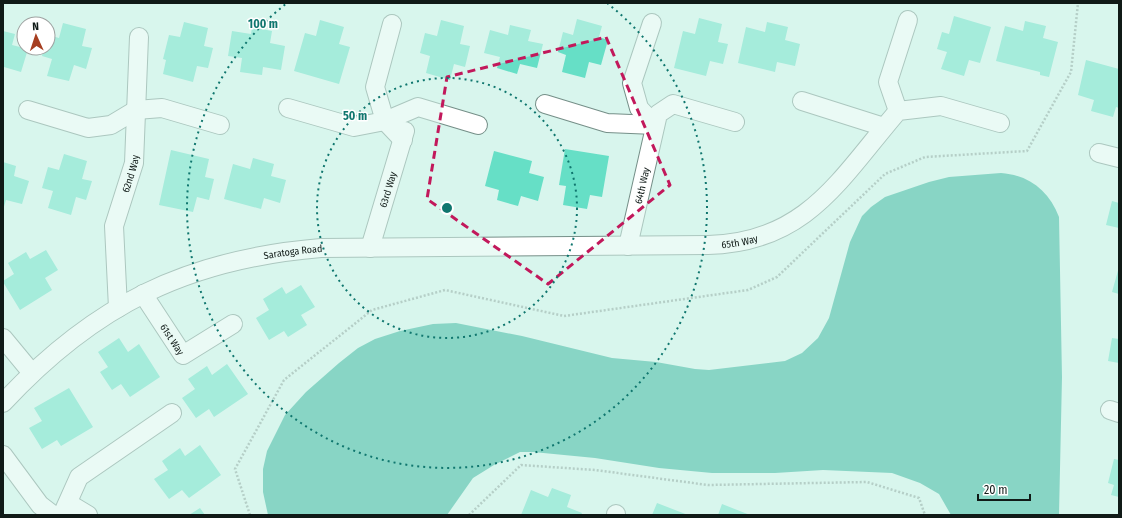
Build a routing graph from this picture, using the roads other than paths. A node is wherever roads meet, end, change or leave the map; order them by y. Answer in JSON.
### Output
{"nodes":[{"id":1,"x":908,"y":20,"type":"dead end"},
{"id":2,"x":652,"y":23,"type":"dead end"},
{"id":3,"x":392,"y":24,"type":"dead end"},
{"id":4,"x":138,"y":37,"type":"dead end"},
{"id":5,"x":802,"y":101,"type":"dead end"},
{"id":6,"x":545,"y":104,"type":"dead end"},
{"id":7,"x":288,"y":108,"type":"dead end"},
{"id":8,"x":28,"y":110,"type":"dead end"},
{"id":9,"x":136,"y":110,"type":"junction"},
{"id":10,"x":898,"y":111,"type":"junction"},
{"id":11,"x":385,"y":122,"type":"junction"},
{"id":12,"x":735,"y":122,"type":"dead end"},
{"id":13,"x":1000,"y":123,"type":"dead end"},
{"id":14,"x":220,"y":125,"type":"dead end"},
{"id":15,"x":478,"y":125,"type":"dead end"},
{"id":16,"x":656,"y":125,"type":"junction"},
{"id":17,"x":884,"y":127,"type":"junction"},
{"id":18,"x":1099,"y":152,"type":"dead end"},
{"id":19,"x":1119,"y":158,"type":"edge"},
{"id":20,"x":628,"y":246,"type":"junction"},
{"id":21,"x":370,"y":248,"type":"junction"},
{"id":22,"x":143,"y":294,"type":"junction"},
{"id":23,"x":118,"y":308,"type":"junction"},
{"id":24,"x":233,"y":324,"type":"dead end"},
{"id":25,"x":3,"y":338,"type":"edge"},
{"id":26,"x":32,"y":373,"type":"junction"},
{"id":27,"x":3,"y":403,"type":"edge"},
{"id":28,"x":172,"y":413,"type":"dead end"},
{"id":29,"x":3,"y":455,"type":"edge"},
{"id":30,"x":65,"y":509,"type":"edge"},
{"id":31,"x":53,"y":515,"type":"edge"},
{"id":32,"x":88,"y":515,"type":"edge"}],
"edges":[{"from":1,"to":10,"type":"street"},
{"from":2,"to":16,"type":"street"},
{"from":3,"to":11,"type":"street"},
{"from":4,"to":9,"type":"street","name":"62nd Way"},
{"from":5,"to":17,"type":"street"},
{"from":6,"to":16,"type":"street"},
{"from":7,"to":11,"type":"street"},
{"from":8,"to":9,"type":"street"},
{"from":9,"to":14,"type":"street"},
{"from":9,"to":23,"type":"street","name":"62nd Way"},
{"from":10,"to":13,"type":"street"},
{"from":10,"to":17,"type":"street","name":"65th Way"},
{"from":11,"to":15,"type":"street"},
{"from":11,"to":21,"type":"street","name":"63rd Way"},
{"from":12,"to":16,"type":"street","name":"64th Way"},
{"from":16,"to":20,"type":"street","name":"64th Way"},
{"from":17,"to":20,"type":"street","name":"65th Way"},
{"from":18,"to":19,"type":"street"},
{"from":20,"to":21,"type":"street","name":"Saratoga Road"},
{"from":21,"to":22,"type":"street","name":"Saratoga Road"},
{"from":22,"to":23,"type":"street","name":"Saratoga Road"},
{"from":22,"to":24,"type":"street","name":"61st Way"},
{"from":23,"to":26,"type":"street","name":"Saratoga Road"},
{"from":25,"to":26,"type":"street"},
{"from":26,"to":27,"type":"street","name":"Saratoga Road"},
{"from":28,"to":30,"type":"street"},
{"from":29,"to":31,"type":"street"},
{"from":30,"to":32,"type":"street"}]}
